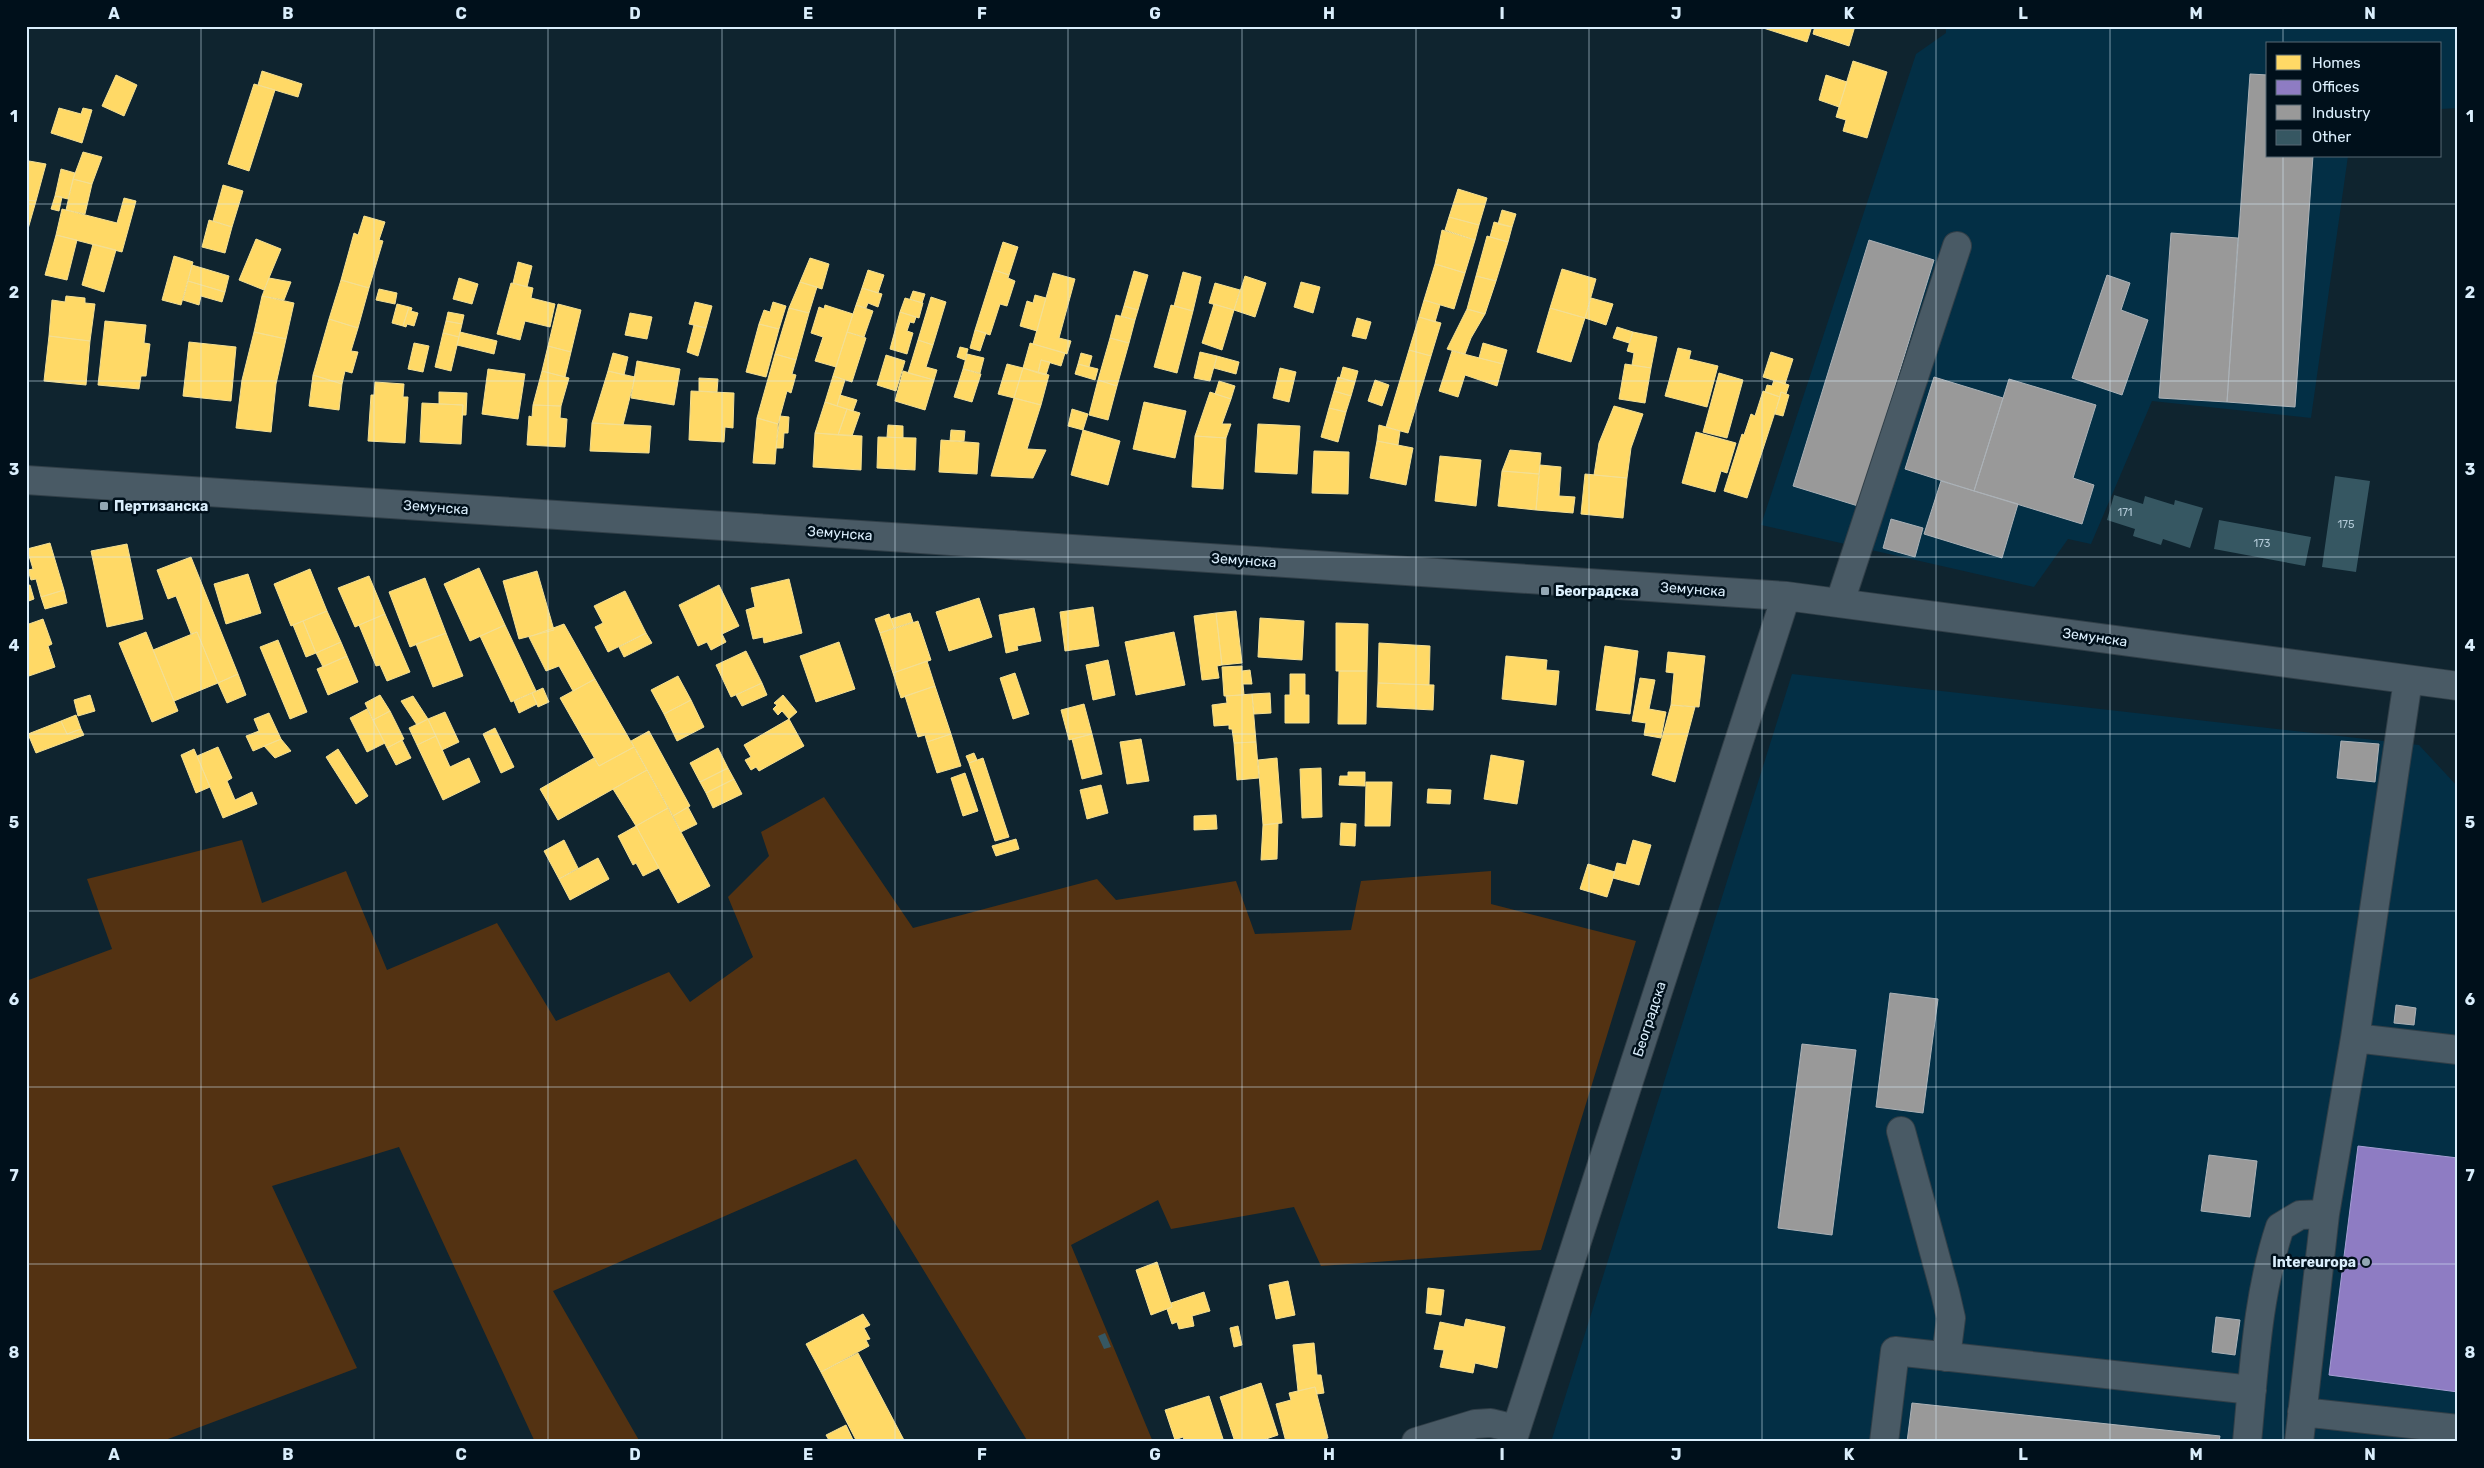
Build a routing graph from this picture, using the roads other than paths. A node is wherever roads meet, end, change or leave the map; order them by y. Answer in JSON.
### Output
{"nodes":[{"id":1,"x":1957,"y":246,"type":"dead end"},
{"id":2,"x":26,"y":480,"type":"edge"},
{"id":3,"x":1786,"y":596,"type":"junction"},
{"id":4,"x":1840,"y":602,"type":"junction"},
{"id":5,"x":2408,"y":680,"type":"junction"},
{"id":6,"x":2458,"y":686,"type":"edge"},
{"id":7,"x":2355,"y":1038,"type":"junction"},
{"id":8,"x":2458,"y":1050,"type":"edge"},
{"id":9,"x":1901,"y":1131,"type":"dead end"},
{"id":10,"x":2325,"y":1214,"type":"junction"},
{"id":11,"x":1946,"y":1357,"type":"junction"},
{"id":12,"x":2252,"y":1390,"type":"junction"},
{"id":13,"x":2302,"y":1412,"type":"junction"},
{"id":14,"x":2458,"y":1430,"type":"edge"},
{"id":15,"x":1514,"y":1436,"type":"edge"},
{"id":16,"x":1416,"y":1442,"type":"edge"},
{"id":17,"x":1884,"y":1442,"type":"edge"},
{"id":18,"x":2247,"y":1442,"type":"edge"},
{"id":19,"x":2299,"y":1442,"type":"edge"}],
"edges":[{"from":1,"to":4,"type":"street"},
{"from":2,"to":3,"type":"street","name":"Земунска"},
{"from":3,"to":4,"type":"street","name":"Земунска"},
{"from":3,"to":15,"type":"street","name":"Београдска"},
{"from":4,"to":5,"type":"street","name":"Земунска"},
{"from":5,"to":6,"type":"street","name":"Земунска"},
{"from":5,"to":7,"type":"street"},
{"from":7,"to":8,"type":"street"},
{"from":7,"to":10,"type":"street"},
{"from":9,"to":11,"type":"street"},
{"from":10,"to":12,"type":"street"},
{"from":10,"to":13,"type":"street"},
{"from":11,"to":12,"type":"street"},
{"from":11,"to":17,"type":"street"},
{"from":12,"to":18,"type":"street"},
{"from":13,"to":14,"type":"street"},
{"from":13,"to":19,"type":"street"},
{"from":15,"to":16,"type":"street"}]}
